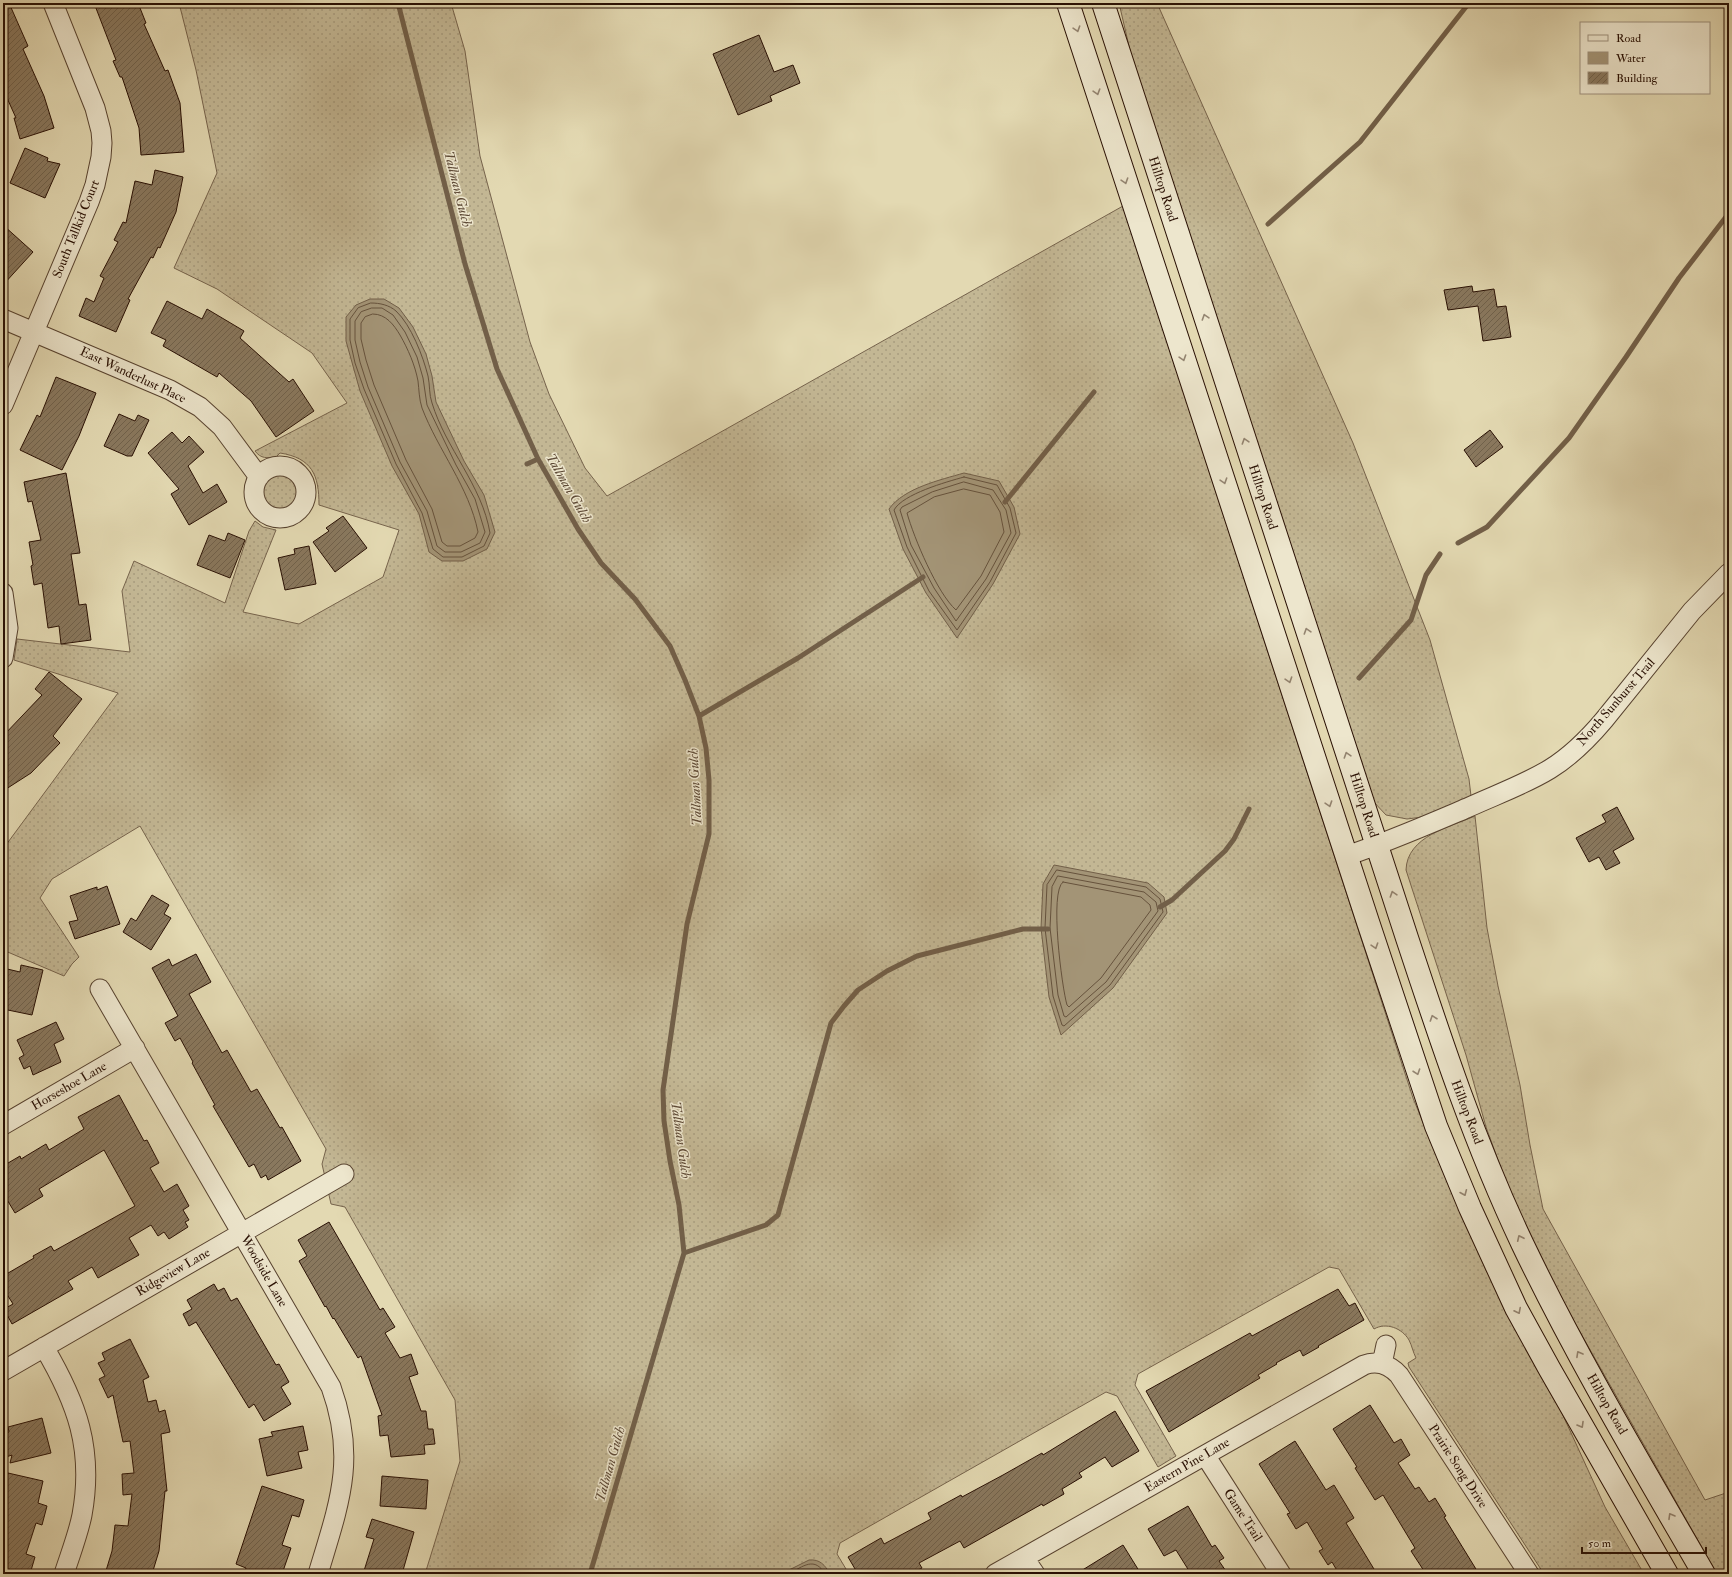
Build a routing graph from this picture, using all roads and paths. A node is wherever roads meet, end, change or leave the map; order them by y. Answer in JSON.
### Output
{"nodes":[{"id":1,"x":53,"y":3,"type":"edge"},
{"id":2,"x":1068,"y":3,"type":"edge"},
{"id":3,"x":1103,"y":3,"type":"edge"},
{"id":4,"x":3,"y":319,"type":"edge"},
{"id":5,"x":34,"y":331,"type":"junction"},
{"id":6,"x":3,"y":405,"type":"edge"},
{"id":7,"x":259,"y":477,"type":"dead end"},
{"id":8,"x":1729,"y":572,"type":"edge"},
{"id":9,"x":3,"y":593,"type":"edge"},
{"id":10,"x":3,"y":658,"type":"edge"},
{"id":11,"x":1377,"y":845,"type":"junction"},
{"id":12,"x":1346,"y":856,"type":"junction"},
{"id":13,"x":100,"y":989,"type":"dead end"},
{"id":14,"x":135,"y":1048,"type":"junction"},
{"id":15,"x":3,"y":1125,"type":"edge"},
{"id":16,"x":344,"y":1174,"type":"dead end"},
{"id":17,"x":242,"y":1233,"type":"junction"},
{"id":18,"x":1386,"y":1345,"type":"dead end"},
{"id":19,"x":44,"y":1347,"type":"junction"},
{"id":20,"x":1382,"y":1364,"type":"junction"},
{"id":21,"x":3,"y":1371,"type":"edge"},
{"id":22,"x":1205,"y":1455,"type":"junction"},
{"id":23,"x":1616,"y":1485,"type":"junction"},
{"id":24,"x":1024,"y":1558,"type":"junction"},
{"id":25,"x":64,"y":1574,"type":"edge"},
{"id":26,"x":318,"y":1574,"type":"edge"},
{"id":27,"x":995,"y":1574,"type":"edge"},
{"id":28,"x":1035,"y":1574,"type":"edge"},
{"id":29,"x":1281,"y":1574,"type":"edge"},
{"id":30,"x":1529,"y":1574,"type":"edge"},
{"id":31,"x":1651,"y":1574,"type":"edge"},
{"id":32,"x":1667,"y":1574,"type":"edge"},
{"id":33,"x":1704,"y":1574,"type":"edge"}],
"edges":[{"from":1,"to":5,"type":"street","name":"South Tallkid Court"},
{"from":2,"to":12,"type":"main road","one_way":true},
{"from":11,"to":3,"type":"main road","name":"Hilltop Road","one_way":true},
{"from":4,"to":5,"type":"street","name":"East Wanderlust Place"},
{"from":5,"to":6,"type":"street","name":"South Tallkid Court"},
{"from":5,"to":7,"type":"street","name":"East Wanderlust Place"},
{"from":8,"to":11,"type":"street","name":"North Sunburst Trail"},
{"from":9,"to":10,"type":"street"},
{"from":11,"to":12,"type":"street","name":"North Sunburst Trail"},
{"from":33,"to":11,"type":"main road","name":"Hilltop Road","one_way":true},
{"from":12,"to":23,"type":"main road","one_way":true},
{"from":13,"to":14,"type":"street","name":"Woodside Lane"},
{"from":14,"to":15,"type":"street","name":"Horseshoe Lane"},
{"from":14,"to":17,"type":"street","name":"Woodside Lane"},
{"from":16,"to":17,"type":"street","name":"Ridgeview Lane"},
{"from":17,"to":19,"type":"street","name":"Ridgeview Lane"},
{"from":17,"to":26,"type":"street","name":"Woodside Lane"},
{"from":18,"to":20,"type":"street"},
{"from":19,"to":21,"type":"street","name":"Ridgeview Lane"},
{"from":19,"to":25,"type":"street"},
{"from":20,"to":22,"type":"street","name":"Eastern Pine Lane"},
{"from":20,"to":30,"type":"street","name":"Prairie Song Drive"},
{"from":22,"to":24,"type":"street","name":"Eastern Pine Lane"},
{"from":22,"to":29,"type":"street","name":"Game Trail"},
{"from":23,"to":31,"type":"main road"},
{"from":23,"to":32,"type":"main road"},
{"from":24,"to":27,"type":"street","name":"Eastern Pine Lane"},
{"from":24,"to":28,"type":"street"}]}
